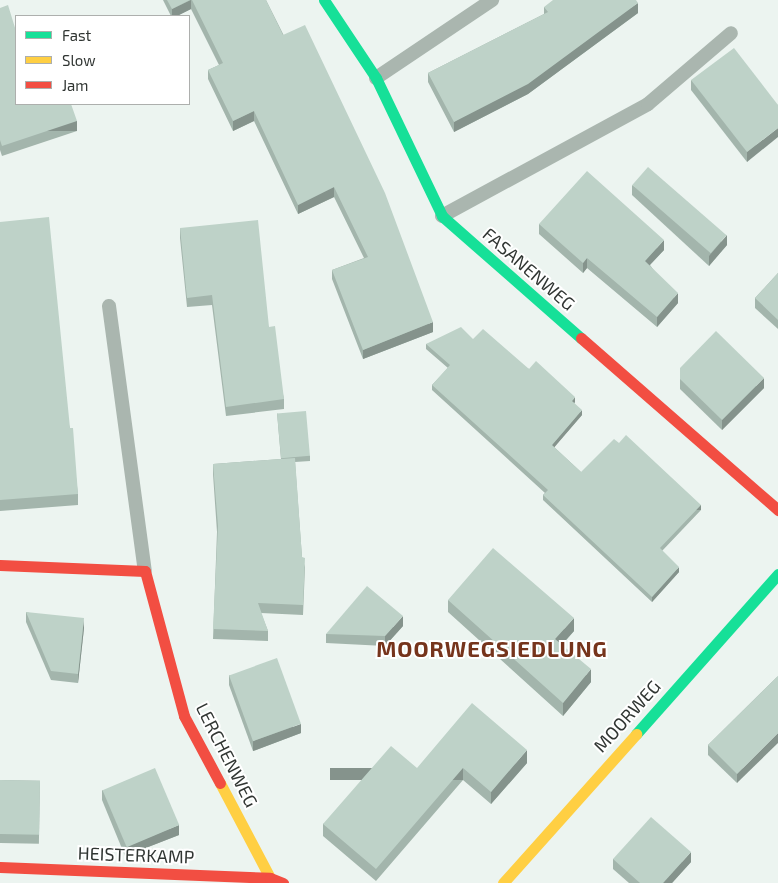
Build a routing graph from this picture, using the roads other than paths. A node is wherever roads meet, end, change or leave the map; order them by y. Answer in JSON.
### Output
{"nodes":[{"id":1,"x":324,"y":0,"type":"edge"},
{"id":2,"x":492,"y":0,"type":"edge"},
{"id":3,"x":731,"y":34,"type":"dead end"},
{"id":4,"x":376,"y":78,"type":"junction"},
{"id":5,"x":442,"y":216,"type":"junction"},
{"id":6,"x":109,"y":306,"type":"dead end"},
{"id":7,"x":778,"y":510,"type":"edge"},
{"id":8,"x":0,"y":565,"type":"edge"},
{"id":9,"x":145,"y":571,"type":"junction"},
{"id":10,"x":778,"y":574,"type":"edge"},
{"id":11,"x":0,"y":866,"type":"edge"},
{"id":12,"x":270,"y":878,"type":"junction"},
{"id":13,"x":283,"y":883,"type":"edge"},
{"id":14,"x":503,"y":883,"type":"edge"}],
"edges":[{"from":1,"to":4,"type":"street","name":"FASANENWEG"},
{"from":2,"to":4,"type":"lane"},
{"from":3,"to":5,"type":"lane"},
{"from":4,"to":5,"type":"street","name":"FASANENWEG"},
{"from":5,"to":7,"type":"street","name":"FASANENWEG"},
{"from":6,"to":9,"type":"lane","name":"LERCHENWEG"},
{"from":8,"to":9,"type":"street"},
{"from":9,"to":12,"type":"street","name":"LERCHENWEG"},
{"from":10,"to":14,"type":"street","name":"MOORWEG"},
{"from":11,"to":12,"type":"street","name":"HEISTERKAMP"},
{"from":12,"to":13,"type":"street"}]}
